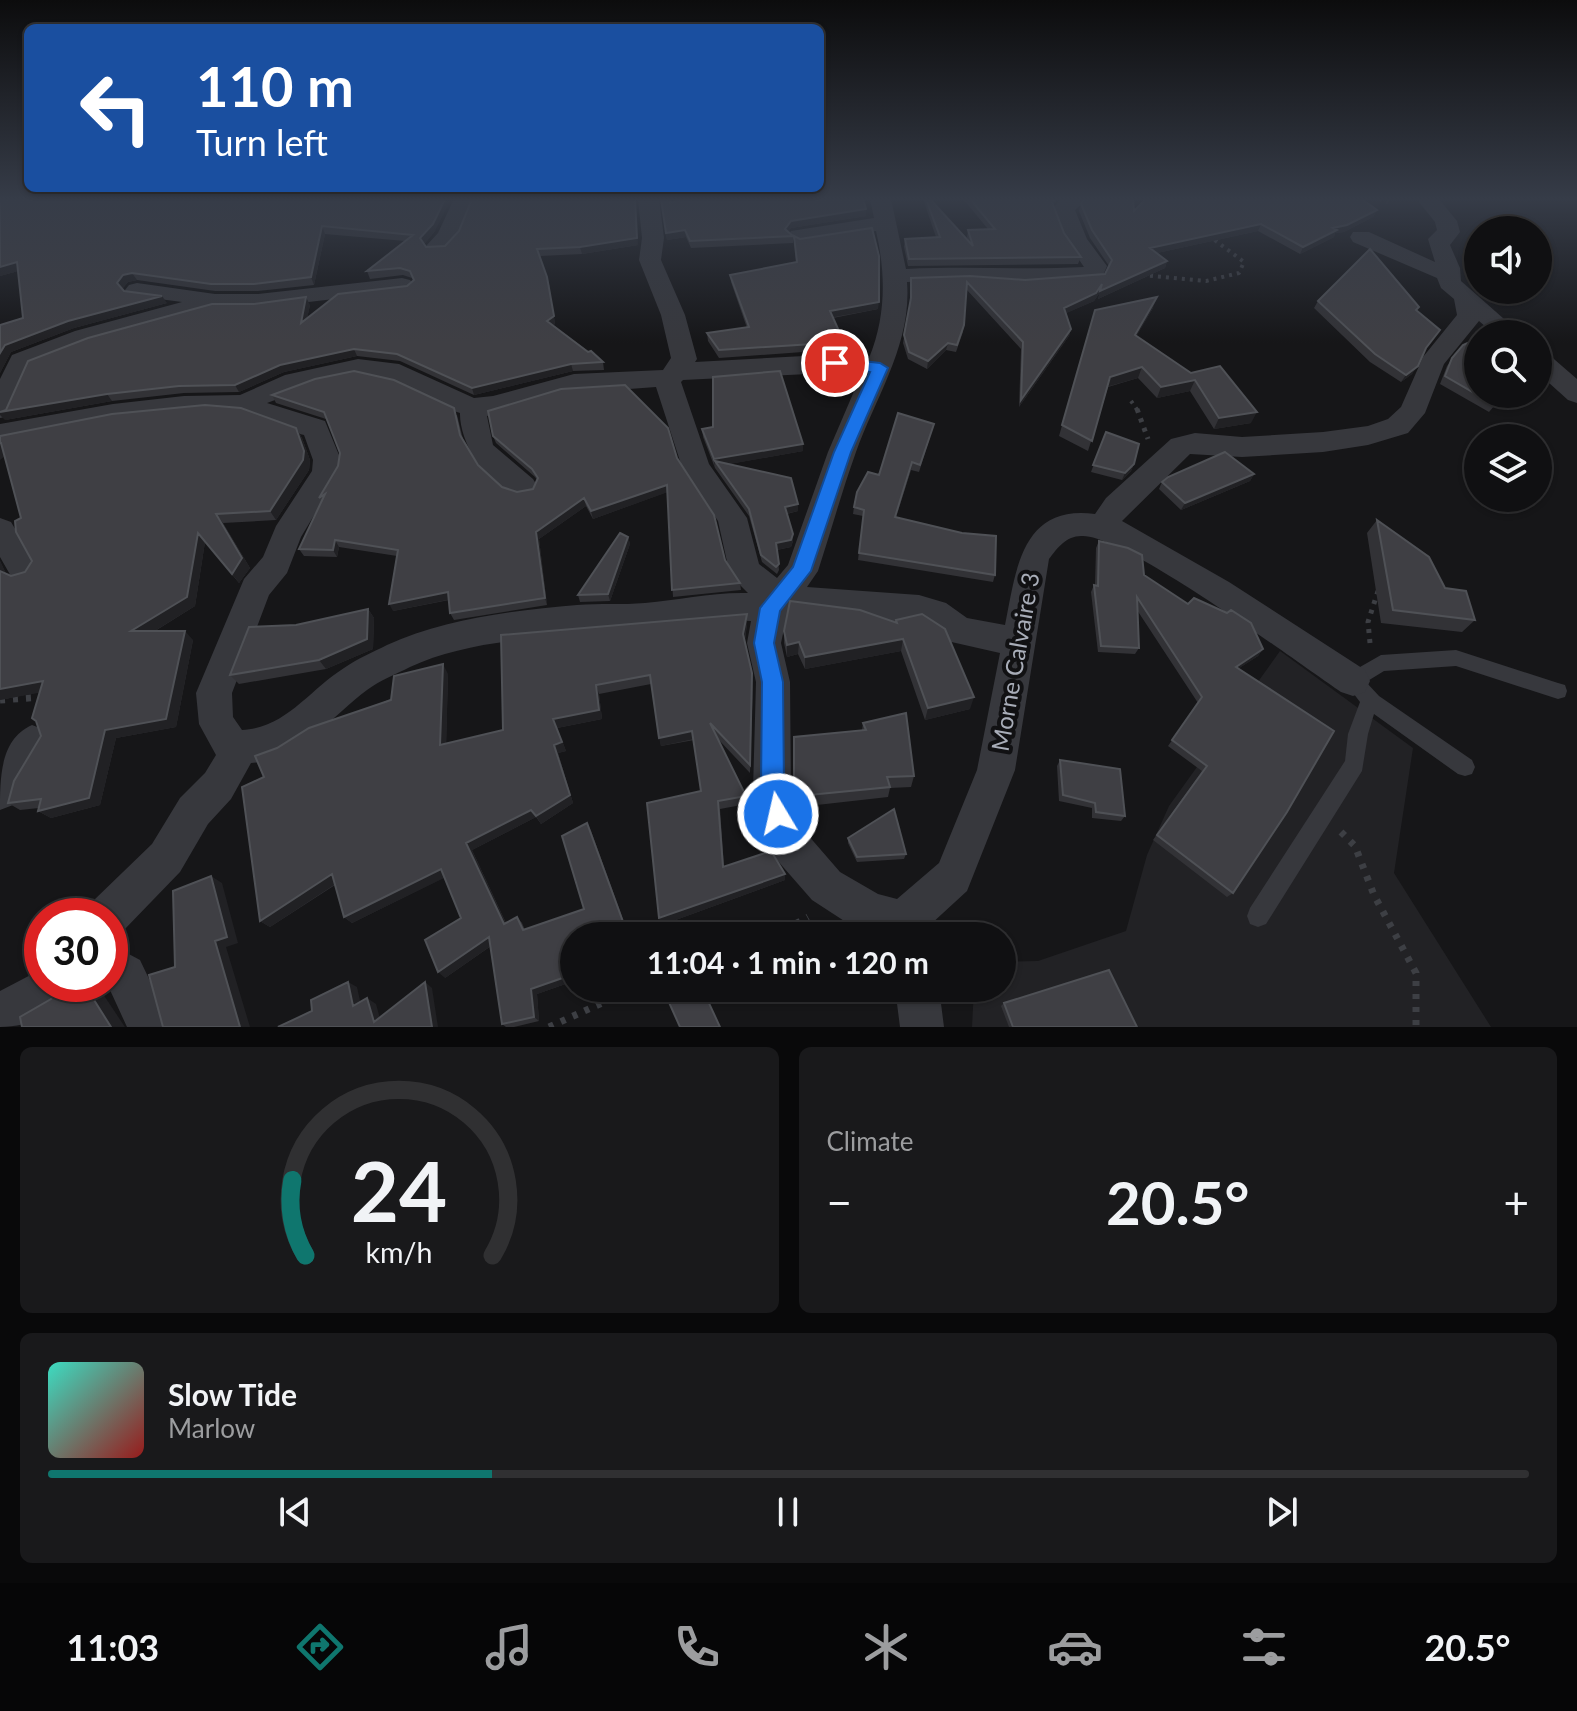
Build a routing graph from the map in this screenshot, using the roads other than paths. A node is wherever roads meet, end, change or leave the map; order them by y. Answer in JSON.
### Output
{"nodes":[{"id":1,"x":652,"y":247,"type":"edge"},
{"id":2,"x":891,"y":247,"type":"edge"},
{"id":3,"x":1081,"y":247,"type":"edge"},
{"id":4,"x":1384,"y":247,"type":"edge"},
{"id":5,"x":1440,"y":247,"type":"edge"},
{"id":6,"x":1448,"y":274,"type":"junction"},
{"id":7,"x":895,"y":276,"type":"junction"},
{"id":8,"x":402,"y":285,"type":"edge"},
{"id":9,"x":137,"y":290,"type":"edge"},
{"id":10,"x":1464,"y":299,"type":"edge"},
{"id":11,"x":215,"y":301,"type":"junction"},
{"id":12,"x":1466,"y":304,"type":"edge"},
{"id":13,"x":1470,"y":304,"type":"edge"},
{"id":14,"x":1491,"y":320,"type":"edge"},
{"id":15,"x":880,"y":368,"type":"junction"},
{"id":16,"x":1552,"y":372,"type":"edge"},
{"id":17,"x":673,"y":376,"type":"junction"},
{"id":18,"x":1577,"y":394,"type":"edge"},
{"id":19,"x":245,"y":404,"type":"junction"},
{"id":20,"x":475,"y":407,"type":"junction"},
{"id":21,"x":0,"y":409,"type":"edge"},
{"id":22,"x":0,"y":434,"type":"edge"},
{"id":23,"x":523,"y":487,"type":"edge"},
{"id":24,"x":1104,"y":528,"type":"junction"},
{"id":25,"x":0,"y":530,"type":"edge"},
{"id":26,"x":23,"y":569,"type":"edge"},
{"id":27,"x":776,"y":602,"type":"junction"},
{"id":28,"x":1019,"y":642,"type":"junction"},
{"id":29,"x":1369,"y":682,"type":"junction"},
{"id":30,"x":1558,"y":691,"type":"dead end"},
{"id":31,"x":32,"y":742,"type":"dead end"},
{"id":32,"x":236,"y":747,"type":"junction"},
{"id":33,"x":1465,"y":767,"type":"dead end"},
{"id":34,"x":0,"y":792,"type":"edge"},
{"id":35,"x":126,"y":898,"type":"edge"},
{"id":36,"x":1258,"y":916,"type":"dead end"},
{"id":37,"x":890,"y":922,"type":"edge"},
{"id":38,"x":911,"y":922,"type":"edge"},
{"id":39,"x":128,"y":981,"type":"edge"},
{"id":40,"x":24,"y":1002,"type":"edge"},
{"id":41,"x":919,"y":1002,"type":"edge"},
{"id":42,"x":0,"y":1015,"type":"edge"},
{"id":43,"x":150,"y":1027,"type":"edge"},
{"id":44,"x":922,"y":1027,"type":"edge"}],
"edges":[{"from":1,"to":17,"type":"street"},
{"from":2,"to":7,"type":"street"},
{"from":3,"to":7,"type":"street"},
{"from":4,"to":6,"type":"street"},
{"from":5,"to":6,"type":"street"},
{"from":6,"to":10,"type":"street"},
{"from":7,"to":15,"type":"street"},
{"from":8,"to":11,"type":"street"},
{"from":9,"to":11,"type":"street"},
{"from":11,"to":21,"type":"street"},
{"from":12,"to":24,"type":"street"},
{"from":13,"to":14,"type":"street"},
{"from":15,"to":17,"type":"street"},
{"from":15,"to":27,"type":"street"},
{"from":16,"to":18,"type":"street"},
{"from":17,"to":20,"type":"street"},
{"from":17,"to":27,"type":"street"},
{"from":19,"to":20,"type":"street"},
{"from":19,"to":22,"type":"street"},
{"from":19,"to":32,"type":"street"},
{"from":20,"to":23,"type":"street"},
{"from":24,"to":28,"type":"street","name":"Morne Calvaire 3"},
{"from":24,"to":29,"type":"street","name":"Morne Calvaire 3"},
{"from":25,"to":26,"type":"street"},
{"from":27,"to":28,"type":"street"},
{"from":27,"to":32,"type":"street"},
{"from":27,"to":37,"type":"street"},
{"from":28,"to":38,"type":"street","name":"Morne Calvaire 3"},
{"from":29,"to":30,"type":"lane"},
{"from":29,"to":33,"type":"lane"},
{"from":29,"to":36,"type":"lane"},
{"from":31,"to":34,"type":"street"},
{"from":32,"to":35,"type":"street"},
{"from":39,"to":43,"type":"street"},
{"from":40,"to":42,"type":"street"},
{"from":41,"to":44,"type":"street"}]}
